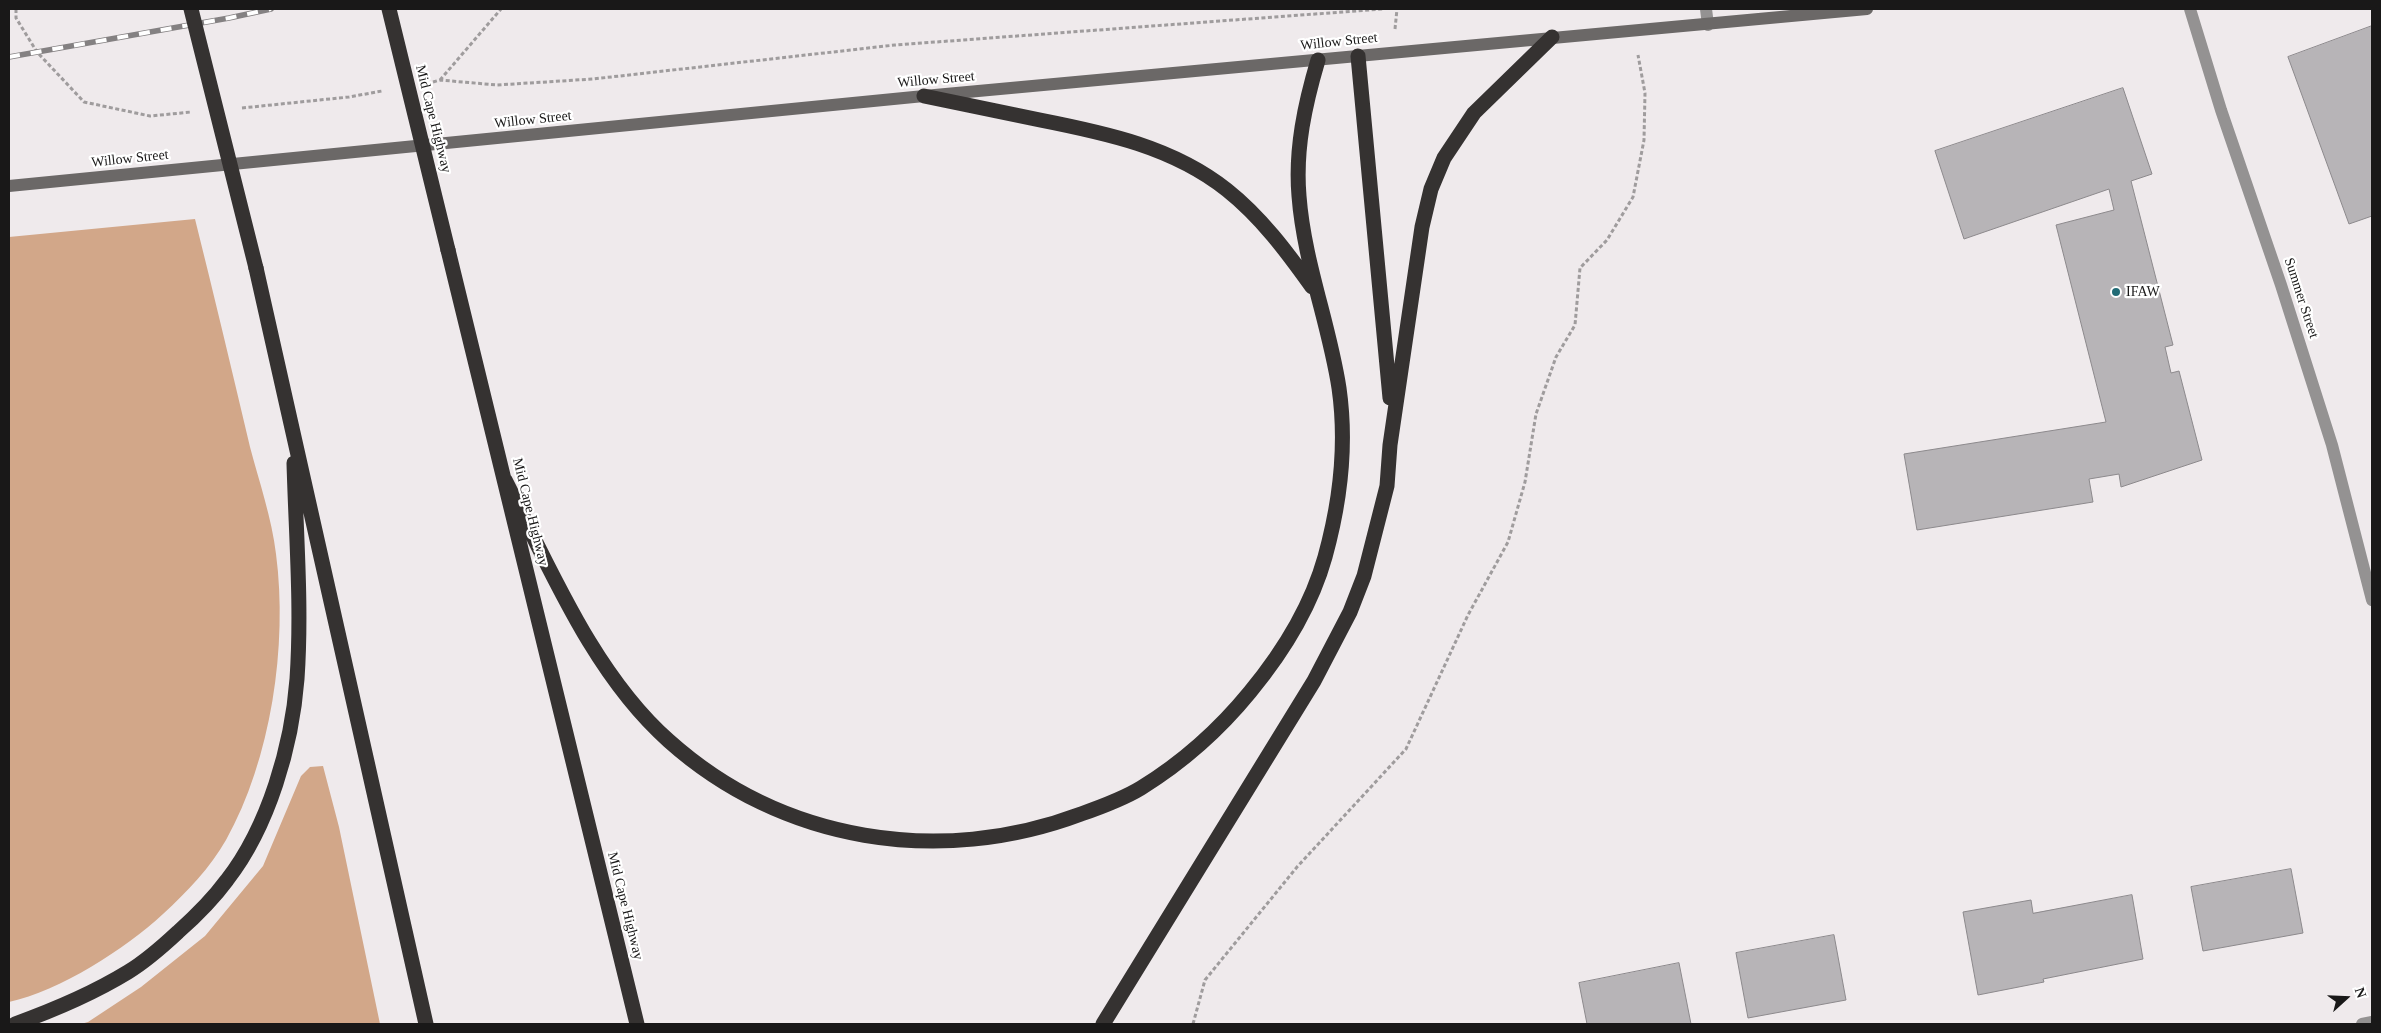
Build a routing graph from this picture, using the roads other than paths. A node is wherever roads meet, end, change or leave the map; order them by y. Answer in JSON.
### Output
{"nodes":[{"id":1,"x":191,"y":9,"type":"edge"},
{"id":2,"x":389,"y":9,"type":"edge"},
{"id":3,"x":1706,"y":9,"type":"edge"},
{"id":4,"x":1866,"y":9,"type":"edge"},
{"id":5,"x":2190,"y":9,"type":"edge"},
{"id":6,"x":1708,"y":25,"type":"junction"},
{"id":7,"x":1552,"y":37,"type":"junction"},
{"id":8,"x":1358,"y":56,"type":"junction"},
{"id":9,"x":1318,"y":60,"type":"junction"},
{"id":10,"x":924,"y":96,"type":"junction"},
{"id":11,"x":9,"y":186,"type":"edge"},
{"id":12,"x":1317,"y":294,"type":"junction"},
{"id":13,"x":293,"y":429,"type":"junction"},
{"id":14,"x":1390,"y":445,"type":"junction"},
{"id":15,"x":505,"y":480,"type":"junction"},
{"id":16,"x":2372,"y":600,"type":"edge"},
{"id":17,"x":2372,"y":1022,"type":"edge"},
{"id":18,"x":15,"y":1024,"type":"edge"},
{"id":19,"x":426,"y":1024,"type":"edge"},
{"id":20,"x":637,"y":1024,"type":"edge"},
{"id":21,"x":1103,"y":1024,"type":"edge"},
{"id":22,"x":2362,"y":1024,"type":"edge"}],
"edges":[{"from":1,"to":13,"type":"highway","bridge":true},
{"from":2,"to":15,"type":"highway","name":"Mid Cape Highway","bridge":true},
{"from":3,"to":6,"type":"street"},
{"from":4,"to":6,"type":"main road","name":"Willow Street"},
{"from":5,"to":16,"type":"street","name":"Summer Street"},
{"from":6,"to":7,"type":"main road","name":"Willow Street"},
{"from":7,"to":8,"type":"main road","name":"Willow Street"},
{"from":7,"to":14,"type":"highway"},
{"from":8,"to":9,"type":"main road","name":"Willow Street"},
{"from":8,"to":14,"type":"highway"},
{"from":9,"to":10,"type":"main road","name":"Willow Street"},
{"from":9,"to":12,"type":"highway"},
{"from":10,"to":11,"type":"main road","name":"Willow Street"},
{"from":10,"to":12,"type":"highway"},
{"from":12,"to":15,"type":"highway"},
{"from":13,"to":18,"type":"highway"},
{"from":13,"to":19,"type":"highway"},
{"from":14,"to":21,"type":"highway"},
{"from":15,"to":20,"type":"highway","name":"Mid Cape Highway"},
{"from":17,"to":22,"type":"street"}]}
